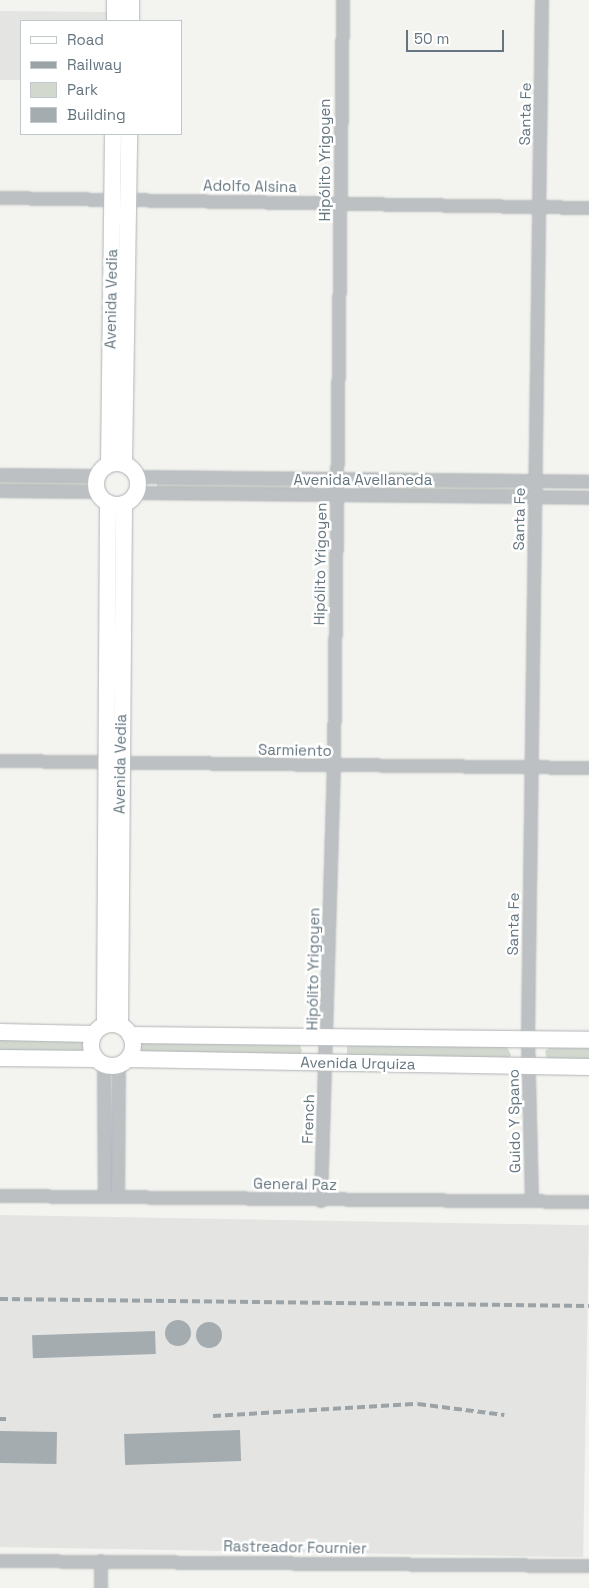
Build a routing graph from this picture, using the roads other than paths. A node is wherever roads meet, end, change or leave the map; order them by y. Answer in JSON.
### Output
{"nodes":[{"id":1,"x":115,"y":0,"type":"edge"},
{"id":2,"x":131,"y":0,"type":"edge"},
{"id":3,"x":343,"y":0,"type":"edge"},
{"id":4,"x":542,"y":0,"type":"edge"},
{"id":5,"x":114,"y":20,"type":"edge"},
{"id":6,"x":131,"y":20,"type":"edge"},
{"id":7,"x":113,"y":135,"type":"edge"},
{"id":8,"x":129,"y":135,"type":"edge"},
{"id":9,"x":0,"y":198,"type":"edge"},
{"id":10,"x":120,"y":199,"type":"junction"},
{"id":11,"x":341,"y":204,"type":"junction"},
{"id":12,"x":540,"y":206,"type":"junction"},
{"id":13,"x":589,"y":208,"type":"edge"},
{"id":14,"x":116,"y":464,"type":"junction"},
{"id":15,"x":0,"y":474,"type":"edge"},
{"id":16,"x":137,"y":476,"type":"junction"},
{"id":17,"x":338,"y":480,"type":"junction"},
{"id":18,"x":536,"y":480,"type":"junction"},
{"id":19,"x":589,"y":482,"type":"edge"},
{"id":20,"x":0,"y":491,"type":"edge"},
{"id":21,"x":113,"y":494,"type":"junction"},
{"id":22,"x":338,"y":496,"type":"junction"},
{"id":23,"x":536,"y":497,"type":"junction"},
{"id":24,"x":589,"y":498,"type":"edge"},
{"id":25,"x":0,"y":761,"type":"edge"},
{"id":26,"x":112,"y":763,"type":"junction"},
{"id":27,"x":334,"y":766,"type":"junction"},
{"id":28,"x":532,"y":767,"type":"junction"},
{"id":29,"x":589,"y":768,"type":"edge"},
{"id":30,"x":112,"y":1030,"type":"junction"},
{"id":31,"x":0,"y":1032,"type":"edge"},
{"id":32,"x":327,"y":1039,"type":"junction"},
{"id":33,"x":528,"y":1039,"type":"junction"},
{"id":34,"x":589,"y":1040,"type":"edge"},
{"id":35,"x":0,"y":1058,"type":"edge"},
{"id":36,"x":112,"y":1062,"type":"junction"},
{"id":37,"x":326,"y":1063,"type":"junction"},
{"id":38,"x":529,"y":1066,"type":"junction"},
{"id":39,"x":589,"y":1068,"type":"edge"},
{"id":40,"x":0,"y":1196,"type":"edge"},
{"id":41,"x":112,"y":1197,"type":"junction"},
{"id":42,"x":321,"y":1201,"type":"junction"},
{"id":43,"x":532,"y":1201,"type":"junction"},
{"id":44,"x":589,"y":1202,"type":"edge"},
{"id":45,"x":0,"y":1561,"type":"edge"},
{"id":46,"x":101,"y":1562,"type":"junction"},
{"id":47,"x":589,"y":1566,"type":"edge"},
{"id":48,"x":101,"y":1588,"type":"edge"}],
"edges":[{"from":1,"to":5,"type":"main road"},
{"from":2,"to":6,"type":"main road"},
{"from":3,"to":11,"type":"street","name":"Hipólito Yrigoyen"},
{"from":4,"to":12,"type":"street","name":"Santa Fe"},
{"from":7,"to":10,"type":"main road","name":"Avenida Vedia"},
{"from":8,"to":10,"type":"main road","name":"Avenida Vedia"},
{"from":9,"to":10,"type":"street","name":"Adolfo Alsina"},
{"from":10,"to":11,"type":"street","name":"Adolfo Alsina"},
{"from":10,"to":14,"type":"main road","name":"Avenida Vedia"},
{"from":11,"to":12,"type":"street","name":"Adolfo Alsina"},
{"from":11,"to":17,"type":"street","name":"Hipólito Yrigoyen"},
{"from":12,"to":13,"type":"street","name":"Adolfo Alsina"},
{"from":12,"to":18,"type":"street","name":"Santa Fe"},
{"from":14,"to":16,"type":"main road"},
{"from":14,"to":21,"type":"main road"},
{"from":15,"to":21,"type":"street","name":"Avenida Avellaneda"},
{"from":16,"to":17,"type":"street","name":"Avenida Avellaneda"},
{"from":16,"to":21,"type":"main road","name":"Avenida Vedia"},
{"from":17,"to":18,"type":"street","name":"Avenida Avellaneda"},
{"from":17,"to":22,"type":"street","name":"Hipólito Yrigoyen"},
{"from":18,"to":19,"type":"street","name":"Avenida Avellaneda"},
{"from":18,"to":23,"type":"street","name":"Santa Fe"},
{"from":20,"to":21,"type":"street","name":"Avenida Avellaneda"},
{"from":21,"to":22,"type":"street","name":"Avenida Avellaneda"},
{"from":21,"to":26,"type":"main road","name":"Avenida Vedia"},
{"from":22,"to":23,"type":"street","name":"Avenida Avellaneda"},
{"from":22,"to":27,"type":"street","name":"Hipólito Yrigoyen"},
{"from":23,"to":24,"type":"street","name":"Avenida Avellaneda"},
{"from":23,"to":28,"type":"street","name":"Santa Fe"},
{"from":25,"to":26,"type":"street","name":"Sarmiento"},
{"from":26,"to":27,"type":"street","name":"Sarmiento"},
{"from":26,"to":30,"type":"main road","name":"Avenida Vedia"},
{"from":27,"to":28,"type":"street","name":"Sarmiento"},
{"from":27,"to":32,"type":"street","name":"Hipólito Yrigoyen"},
{"from":28,"to":29,"type":"street","name":"Sarmiento"},
{"from":28,"to":33,"type":"street","name":"Santa Fe"},
{"from":30,"to":31,"type":"main road","name":"Avenida Urquiza"},
{"from":30,"to":32,"type":"main road","name":"Avenida Urquiza"},
{"from":30,"to":36,"type":"main road"},
{"from":30,"to":36,"type":"main road"},
{"from":32,"to":33,"type":"main road","name":"Avenida Urquiza"},
{"from":32,"to":37,"type":"street","name":"French"},
{"from":33,"to":34,"type":"main road","name":"Avenida Urquiza"},
{"from":33,"to":38,"type":"street","name":"Guido Y Spano"},
{"from":35,"to":36,"type":"main road","name":"Avenida Urquiza"},
{"from":36,"to":37,"type":"main road","name":"Avenida Urquiza"},
{"from":36,"to":41,"type":"street"},
{"from":37,"to":38,"type":"main road","name":"Avenida Urquiza"},
{"from":37,"to":42,"type":"street","name":"French"},
{"from":38,"to":39,"type":"main road","name":"Avenida Urquiza"},
{"from":38,"to":43,"type":"street","name":"Guido Y Spano"},
{"from":40,"to":41,"type":"street","name":"General Paz"},
{"from":41,"to":42,"type":"street","name":"General Paz"},
{"from":42,"to":43,"type":"street","name":"General Paz"},
{"from":43,"to":44,"type":"street","name":"General Paz"},
{"from":45,"to":46,"type":"street","name":"Rastreador Fournier"},
{"from":46,"to":47,"type":"street","name":"Rastreador Fournier"},
{"from":46,"to":48,"type":"street"}]}
